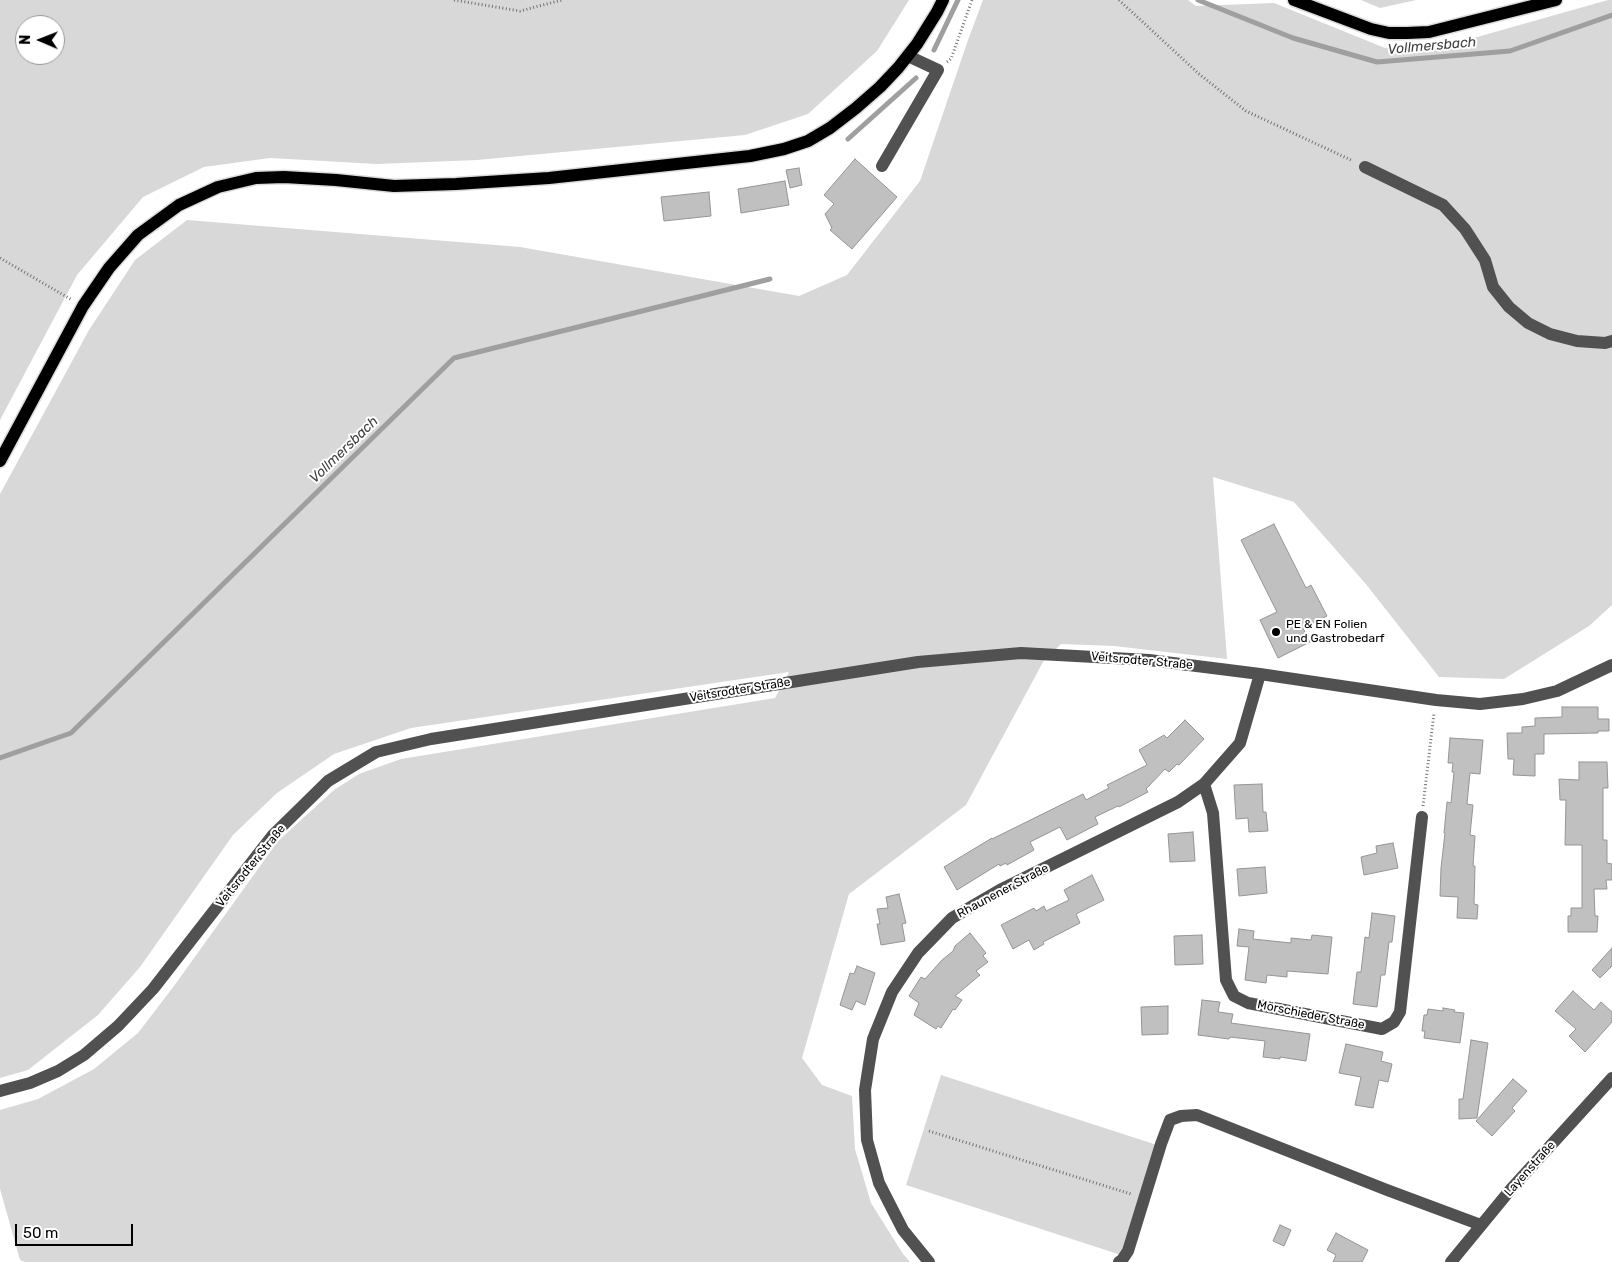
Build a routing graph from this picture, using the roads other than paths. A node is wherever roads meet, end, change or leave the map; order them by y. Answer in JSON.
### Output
{"nodes":[{"id":1,"x":942,"y":0,"type":"edge"},
{"id":2,"x":1294,"y":0,"type":"edge"},
{"id":3,"x":1556,"y":0,"type":"edge"},
{"id":4,"x":908,"y":56,"type":"junction"},
{"id":5,"x":882,"y":166,"type":"dead end"},
{"id":6,"x":1365,"y":167,"type":"road end"},
{"id":7,"x":1612,"y":342,"type":"edge"},
{"id":8,"x":0,"y":461,"type":"edge"},
{"id":9,"x":1612,"y":665,"type":"edge"},
{"id":10,"x":1260,"y":674,"type":"junction"},
{"id":11,"x":1204,"y":784,"type":"junction"},
{"id":12,"x":1422,"y":817,"type":"road end"},
{"id":13,"x":1612,"y":1078,"type":"edge"},
{"id":14,"x":0,"y":1090,"type":"edge"},
{"id":15,"x":1481,"y":1225,"type":"junction"},
{"id":16,"x":929,"y":1262,"type":"edge"},
{"id":17,"x":1119,"y":1262,"type":"edge"},
{"id":18,"x":1451,"y":1262,"type":"edge"}],
"edges":[{"from":1,"to":4,"type":"main road"},
{"from":2,"to":3,"type":"main road"},
{"from":4,"to":5,"type":"street"},
{"from":4,"to":8,"type":"main road"},
{"from":6,"to":7,"type":"street"},
{"from":9,"to":10,"type":"street","name":"Veitsrodter Straße"},
{"from":10,"to":11,"type":"street","name":"Rhaunener Straße"},
{"from":10,"to":14,"type":"street","name":"Veitsrodter Straße"},
{"from":11,"to":12,"type":"street","name":"Mörschieder Straße"},
{"from":11,"to":16,"type":"street","name":"Rhaunener Straße"},
{"from":13,"to":15,"type":"street","name":"Layenstraße"},
{"from":15,"to":17,"type":"street"},
{"from":15,"to":18,"type":"street","name":"Layenstraße"}]}
